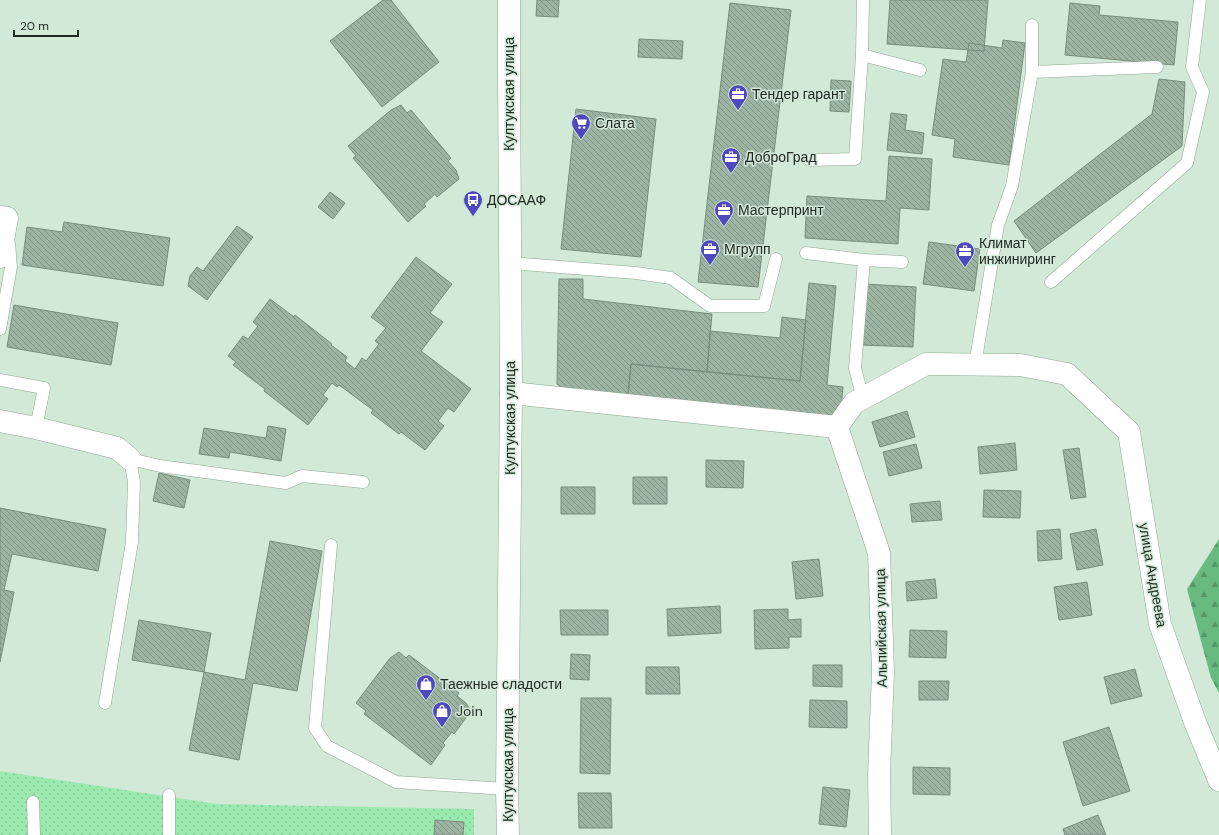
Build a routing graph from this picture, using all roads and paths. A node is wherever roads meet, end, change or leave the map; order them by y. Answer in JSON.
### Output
{"nodes":[{"id":1,"x":510,"y":0,"type":"edge"},
{"id":2,"x":862,"y":0,"type":"edge"},
{"id":3,"x":1200,"y":0,"type":"edge"},
{"id":4,"x":1032,"y":25,"type":"dead end"},
{"id":5,"x":862,"y":55,"type":"junction"},
{"id":6,"x":1157,"y":67,"type":"dead end"},
{"id":7,"x":920,"y":70,"type":"dead end"},
{"id":8,"x":1032,"y":72,"type":"junction"},
{"id":9,"x":810,"y":160,"type":"dead end"},
{"id":10,"x":3,"y":217,"type":"edge"},
{"id":11,"x":806,"y":253,"type":"dead end"},
{"id":12,"x":0,"y":257,"type":"edge"},
{"id":13,"x":776,"y":259,"type":"dead end"},
{"id":14,"x":864,"y":260,"type":"junction"},
{"id":15,"x":902,"y":262,"type":"dead end"},
{"id":16,"x":510,"y":263,"type":"junction"},
{"id":17,"x":1051,"y":282,"type":"dead end"},
{"id":18,"x":0,"y":329,"type":"edge"},
{"id":19,"x":975,"y":365,"type":"junction"},
{"id":20,"x":0,"y":380,"type":"edge"},
{"id":21,"x":511,"y":394,"type":"junction"},
{"id":22,"x":863,"y":399,"type":"junction"},
{"id":23,"x":0,"y":421,"type":"edge"},
{"id":24,"x":837,"y":427,"type":"junction"},
{"id":25,"x":36,"y":428,"type":"junction"},
{"id":26,"x":130,"y":459,"type":"junction"},
{"id":27,"x":363,"y":482,"type":"dead end"},
{"id":28,"x":331,"y":545,"type":"dead end"},
{"id":29,"x":105,"y":704,"type":"dead end"},
{"id":30,"x":1219,"y":780,"type":"edge"},
{"id":31,"x":507,"y":789,"type":"junction"},
{"id":32,"x":168,"y":795,"type":"dead end"},
{"id":33,"x":33,"y":802,"type":"dead end"},
{"id":34,"x":34,"y":835,"type":"edge"},
{"id":35,"x":170,"y":835,"type":"edge"},
{"id":36,"x":508,"y":835,"type":"edge"},
{"id":37,"x":880,"y":835,"type":"edge"}],
"edges":[{"from":1,"to":16,"type":"street","name":"Култукская улица"},
{"from":2,"to":5,"type":"lane"},
{"from":3,"to":17,"type":"lane"},
{"from":4,"to":8,"type":"lane"},
{"from":5,"to":7,"type":"lane"},
{"from":5,"to":9,"type":"lane"},
{"from":6,"to":8,"type":"lane"},
{"from":8,"to":19,"type":"lane"},
{"from":10,"to":12,"type":"street"},
{"from":10,"to":18,"type":"lane"},
{"from":11,"to":14,"type":"lane"},
{"from":13,"to":16,"type":"lane"},
{"from":14,"to":15,"type":"lane"},
{"from":14,"to":22,"type":"lane"},
{"from":16,"to":21,"type":"street","name":"Култукская улица"},
{"from":19,"to":22,"type":"street"},
{"from":19,"to":30,"type":"street","name":"улица Андреева"},
{"from":20,"to":25,"type":"lane"},
{"from":21,"to":24,"type":"street"},
{"from":21,"to":31,"type":"street","name":"Култукская улица"},
{"from":22,"to":24,"type":"street"},
{"from":23,"to":25,"type":"street"},
{"from":24,"to":37,"type":"street","name":"Альпийская улица"},
{"from":25,"to":26,"type":"street"},
{"from":26,"to":27,"type":"lane"},
{"from":26,"to":29,"type":"lane"},
{"from":28,"to":31,"type":"lane"},
{"from":31,"to":36,"type":"street","name":"Култукская улица"},
{"from":32,"to":35,"type":"lane"},
{"from":33,"to":34,"type":"lane"}]}
